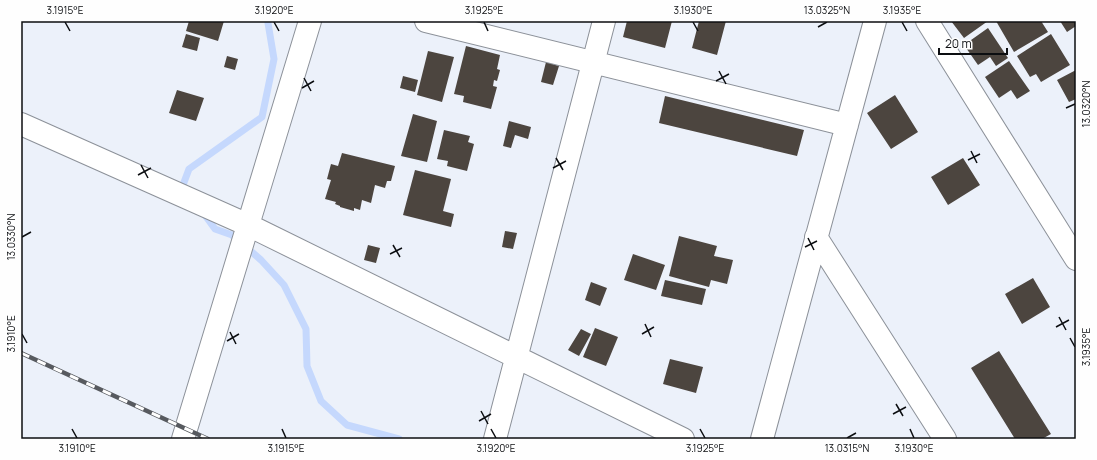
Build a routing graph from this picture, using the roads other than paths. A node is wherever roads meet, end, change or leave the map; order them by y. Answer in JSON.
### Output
{"nodes":[{"id":1,"x":309,"y":21,"type":"edge"},
{"id":2,"x":426,"y":21,"type":"edge"},
{"id":3,"x":604,"y":21,"type":"edge"},
{"id":4,"x":875,"y":21,"type":"edge"},
{"id":5,"x":926,"y":21,"type":"edge"},
{"id":6,"x":593,"y":62,"type":"junction"},
{"id":7,"x":21,"y":124,"type":"edge"},
{"id":8,"x":847,"y":125,"type":"junction"},
{"id":9,"x":248,"y":225,"type":"junction"},
{"id":10,"x":816,"y":237,"type":"junction"},
{"id":11,"x":1076,"y":259,"type":"edge"},
{"id":12,"x":516,"y":357,"type":"junction"},
{"id":13,"x":184,"y":439,"type":"edge"},
{"id":14,"x":495,"y":439,"type":"edge"},
{"id":15,"x":683,"y":439,"type":"edge"},
{"id":16,"x":762,"y":439,"type":"edge"},
{"id":17,"x":945,"y":439,"type":"edge"}],
"edges":[{"from":1,"to":9,"type":"street"},
{"from":2,"to":6,"type":"street"},
{"from":3,"to":6,"type":"street"},
{"from":4,"to":8,"type":"street"},
{"from":5,"to":11,"type":"street"},
{"from":6,"to":8,"type":"street"},
{"from":6,"to":12,"type":"street"},
{"from":7,"to":9,"type":"street"},
{"from":8,"to":10,"type":"street"},
{"from":9,"to":12,"type":"street"},
{"from":9,"to":13,"type":"street"},
{"from":10,"to":16,"type":"street"},
{"from":10,"to":17,"type":"street"},
{"from":12,"to":14,"type":"street"},
{"from":12,"to":15,"type":"street"}]}
